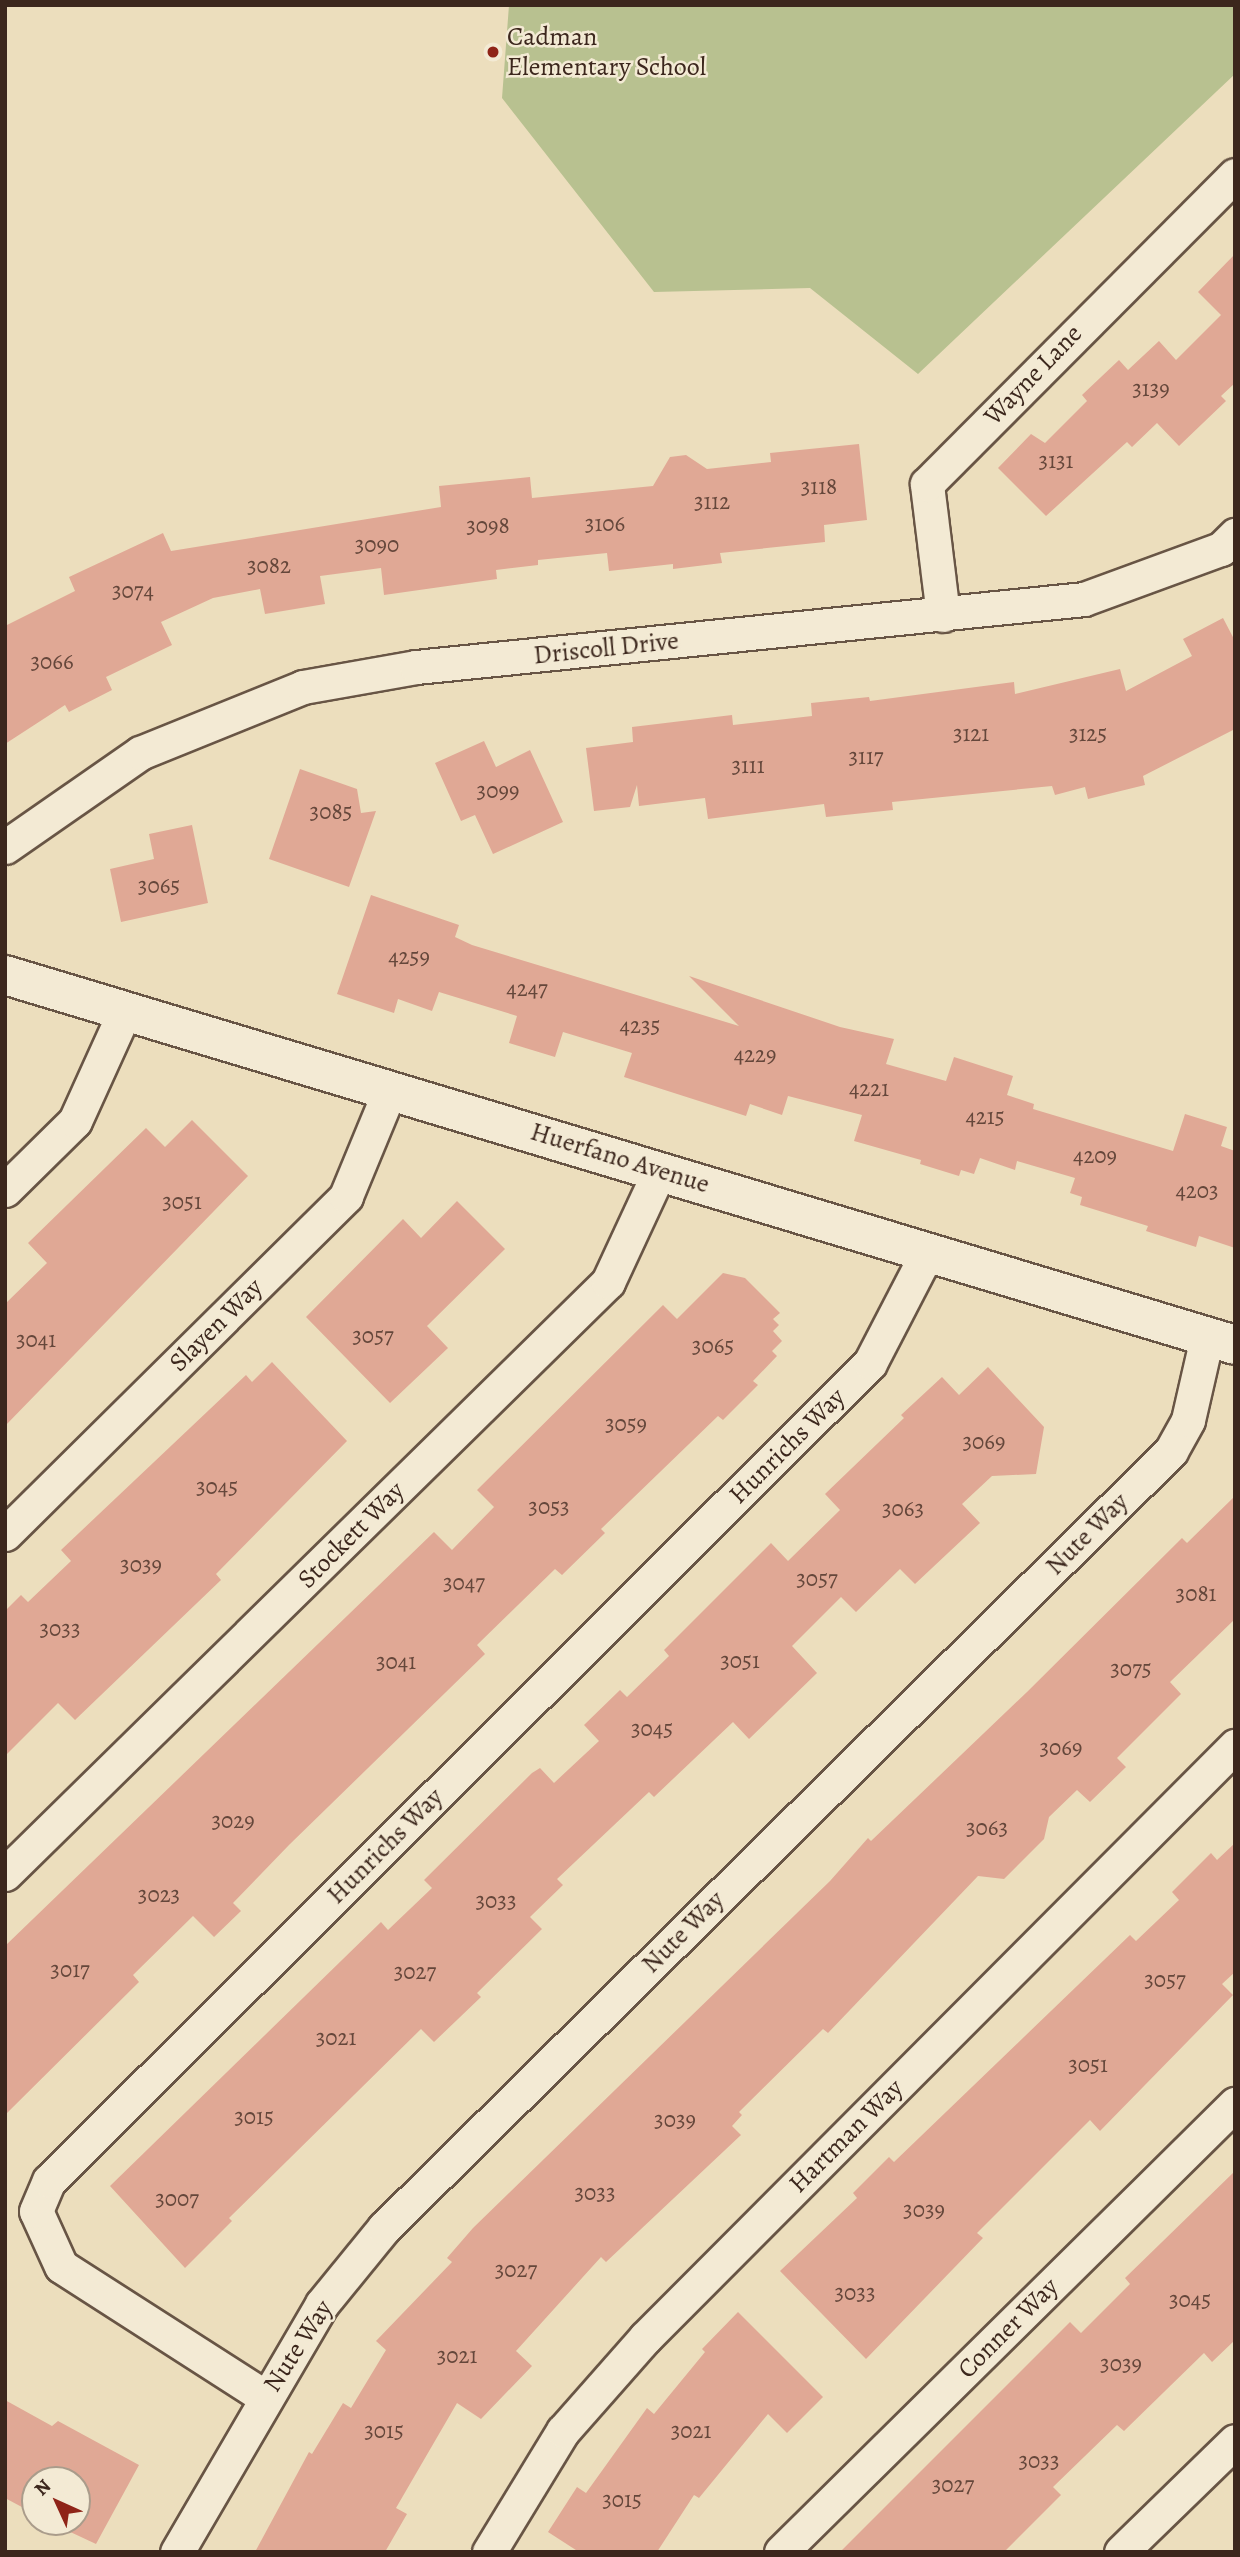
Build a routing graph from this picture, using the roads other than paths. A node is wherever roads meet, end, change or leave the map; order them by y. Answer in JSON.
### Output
{"nodes":[{"id":1,"x":1235,"y":175,"type":"edge"},
{"id":2,"x":1235,"y":535,"type":"edge"},
{"id":3,"x":943,"y":615,"type":"junction"},
{"id":4,"x":5,"y":847,"type":"edge"},
{"id":5,"x":5,"y":975,"type":"edge"},
{"id":6,"x":124,"y":1013,"type":"junction"},
{"id":7,"x":390,"y":1090,"type":"junction"},
{"id":8,"x":660,"y":1170,"type":"junction"},
{"id":9,"x":5,"y":1190,"type":"edge"},
{"id":10,"x":928,"y":1251,"type":"junction"},
{"id":11,"x":1221,"y":1341,"type":"edge"},
{"id":12,"x":5,"y":1534,"type":"edge"},
{"id":13,"x":1235,"y":1746,"type":"edge"},
{"id":14,"x":5,"y":1874,"type":"edge"},
{"id":15,"x":1235,"y":2104,"type":"edge"},
{"id":16,"x":265,"y":2397,"type":"junction"},
{"id":17,"x":1235,"y":2441,"type":"edge"},
{"id":18,"x":177,"y":2552,"type":"edge"},
{"id":19,"x":489,"y":2552,"type":"edge"},
{"id":20,"x":781,"y":2552,"type":"edge"},
{"id":21,"x":1121,"y":2552,"type":"edge"}],
"edges":[{"from":1,"to":3,"type":"street","name":"Wayne Lane"},
{"from":2,"to":3,"type":"street","name":"Driscoll Drive"},
{"from":3,"to":4,"type":"street","name":"Driscoll Drive"},
{"from":5,"to":6,"type":"street","name":"Huerfano Avenue"},
{"from":6,"to":7,"type":"street","name":"Huerfano Avenue"},
{"from":6,"to":9,"type":"street"},
{"from":7,"to":8,"type":"street","name":"Huerfano Avenue"},
{"from":7,"to":12,"type":"street","name":"Slayen Way"},
{"from":8,"to":10,"type":"street","name":"Huerfano Avenue"},
{"from":8,"to":14,"type":"street","name":"Stockett Way"},
{"from":10,"to":11,"type":"street","name":"Huerfano Avenue"},
{"from":10,"to":16,"type":"street","name":"Hunrichs Way"},
{"from":11,"to":16,"type":"street","name":"Nute Way"},
{"from":13,"to":19,"type":"street","name":"Hartman Way"},
{"from":15,"to":20,"type":"street","name":"Conner Way"},
{"from":16,"to":18,"type":"street","name":"Nute Way"},
{"from":17,"to":21,"type":"street"}]}
